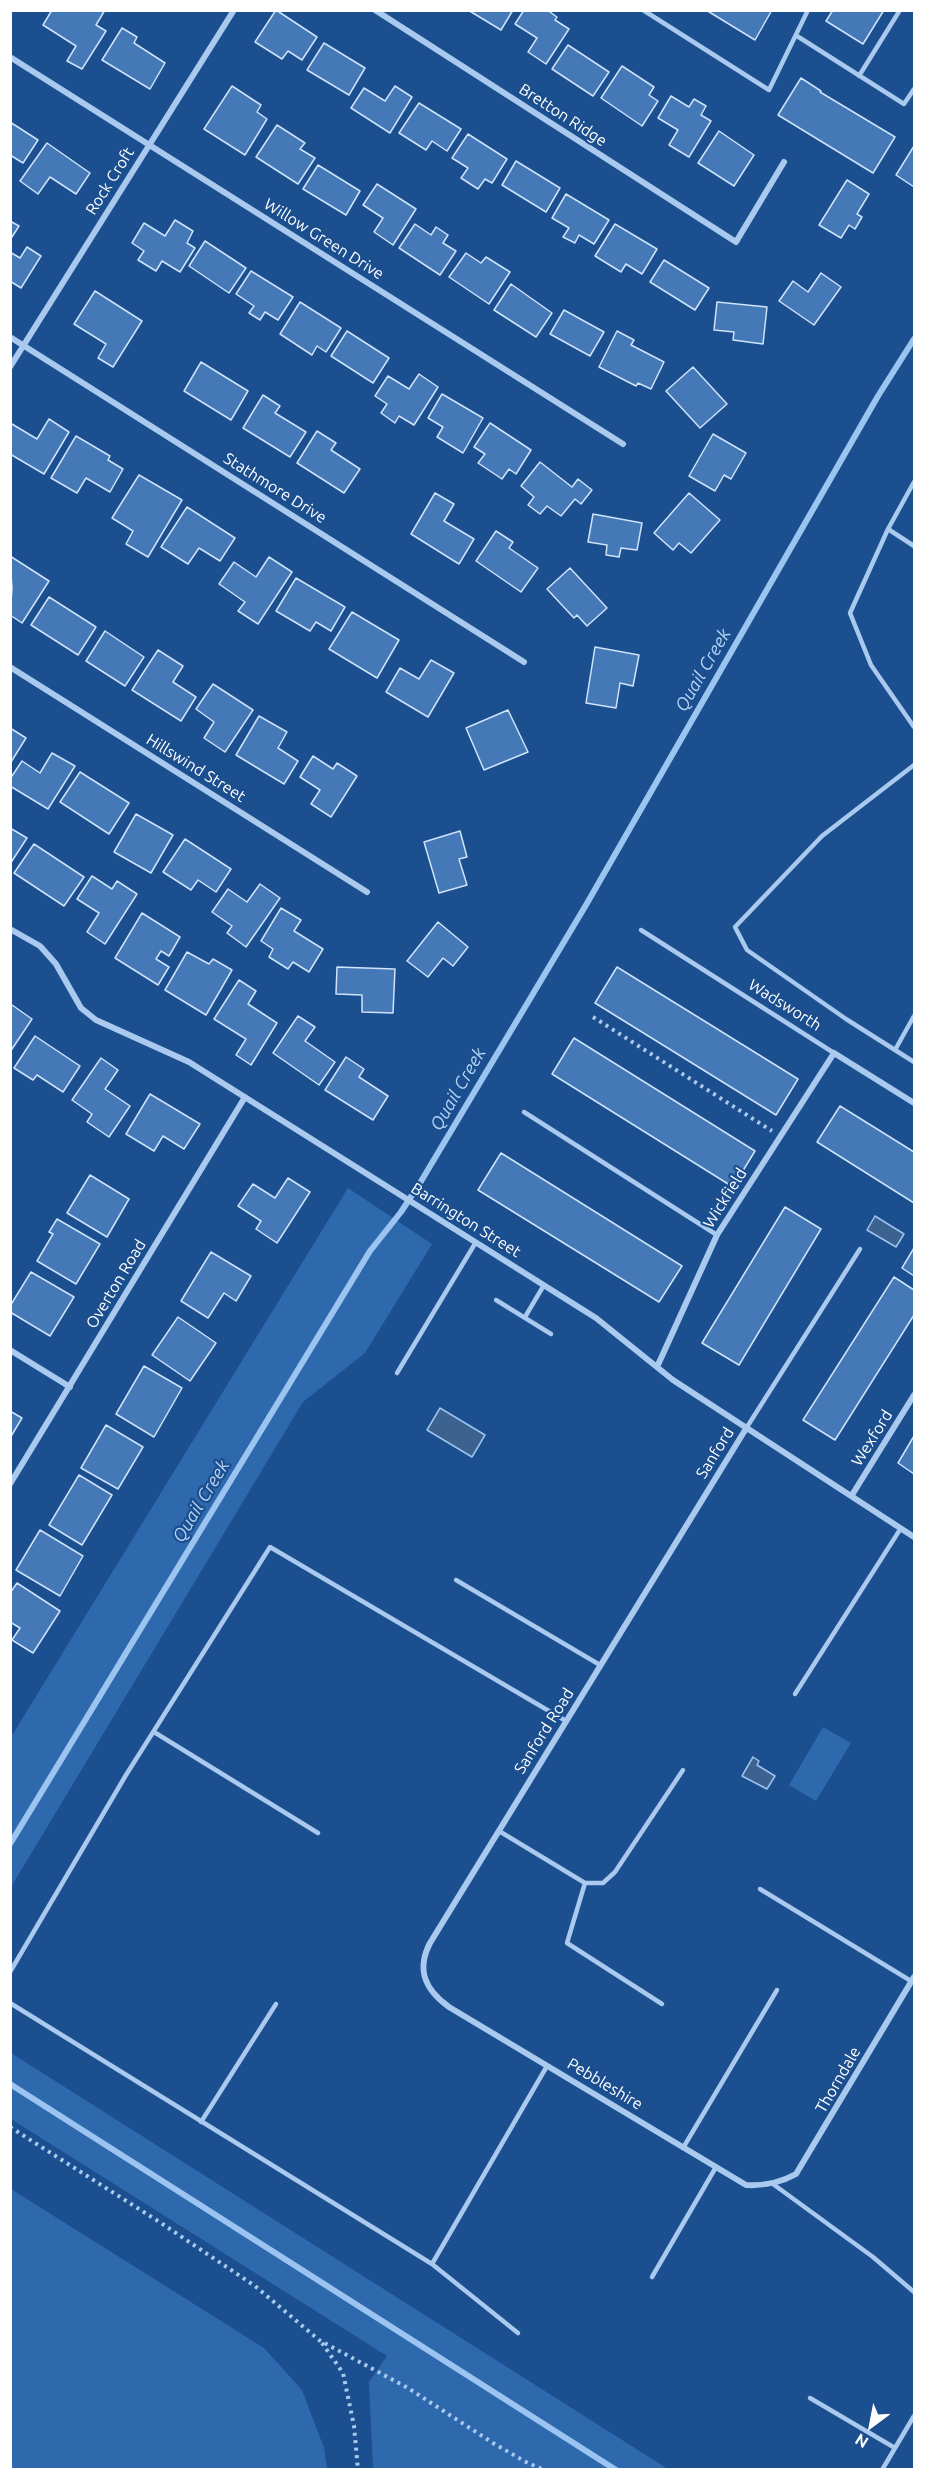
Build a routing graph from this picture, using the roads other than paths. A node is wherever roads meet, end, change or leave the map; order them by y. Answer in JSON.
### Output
{"nodes":[{"id":1,"x":234,"y":10,"type":"edge"},
{"id":2,"x":375,"y":10,"type":"edge"},
{"id":3,"x":644,"y":10,"type":"edge"},
{"id":4,"x":808,"y":10,"type":"edge"},
{"id":5,"x":900,"y":10,"type":"edge"},
{"id":6,"x":797,"y":36,"type":"junction"},
{"id":7,"x":10,"y":57,"type":"edge"},
{"id":8,"x":859,"y":76,"type":"junction"},
{"id":9,"x":915,"y":89,"type":"edge"},
{"id":10,"x":149,"y":144,"type":"junction"},
{"id":11,"x":784,"y":162,"type":"dead end"},
{"id":12,"x":10,"y":337,"type":"edge"},
{"id":13,"x":24,"y":345,"type":"junction"},
{"id":14,"x":10,"y":367,"type":"edge"},
{"id":15,"x":623,"y":444,"type":"dead end"},
{"id":16,"x":915,"y":482,"type":"edge"},
{"id":17,"x":888,"y":529,"type":"junction"},
{"id":18,"x":915,"y":546,"type":"edge"},
{"id":19,"x":524,"y":662,"type":"dead end"},
{"id":20,"x":10,"y":667,"type":"edge"},
{"id":21,"x":915,"y":727,"type":"edge"},
{"id":22,"x":915,"y":765,"type":"edge"},
{"id":23,"x":367,"y":892,"type":"dead end"},
{"id":24,"x":10,"y":929,"type":"edge"},
{"id":25,"x":641,"y":930,"type":"dead end"},
{"id":26,"x":915,"y":1016,"type":"edge"},
{"id":27,"x":895,"y":1050,"type":"junction"},
{"id":28,"x":834,"y":1053,"type":"junction"},
{"id":29,"x":915,"y":1062,"type":"edge"},
{"id":30,"x":244,"y":1097,"type":"junction"},
{"id":31,"x":915,"y":1103,"type":"edge"},
{"id":32,"x":524,"y":1112,"type":"dead end"},
{"id":33,"x":717,"y":1235,"type":"junction"},
{"id":34,"x":476,"y":1242,"type":"junction"},
{"id":35,"x":860,"y":1249,"type":"dead end"},
{"id":36,"x":543,"y":1285,"type":"junction"},
{"id":37,"x":496,"y":1300,"type":"dead end"},
{"id":38,"x":525,"y":1317,"type":"junction"},
{"id":39,"x":551,"y":1334,"type":"dead end"},
{"id":40,"x":10,"y":1350,"type":"edge"},
{"id":41,"x":657,"y":1367,"type":"junction"},
{"id":42,"x":397,"y":1373,"type":"dead end"},
{"id":43,"x":70,"y":1387,"type":"junction"},
{"id":44,"x":915,"y":1395,"type":"edge"},
{"id":45,"x":747,"y":1427,"type":"junction"},
{"id":46,"x":10,"y":1484,"type":"edge"},
{"id":47,"x":707,"y":1492,"type":"joint"},
{"id":48,"x":852,"y":1495,"type":"junction"},
{"id":49,"x":901,"y":1528,"type":"junction"},
{"id":50,"x":915,"y":1538,"type":"edge"},
{"id":51,"x":456,"y":1580,"type":"dead end"},
{"id":52,"x":600,"y":1665,"type":"junction"},
{"id":53,"x":795,"y":1694,"type":"dead end"},
{"id":54,"x":566,"y":1721,"type":"junction"},
{"id":55,"x":153,"y":1732,"type":"junction"},
{"id":56,"x":683,"y":1770,"type":"dead end"},
{"id":57,"x":498,"y":1831,"type":"junction"},
{"id":58,"x":318,"y":1833,"type":"dead end"},
{"id":59,"x":585,"y":1883,"type":"junction"},
{"id":60,"x":760,"y":1888,"type":"dead end"},
{"id":61,"x":10,"y":1972,"type":"edge"},
{"id":62,"x":913,"y":1979,"type":"edge"},
{"id":63,"x":429,"y":1990,"type":"joint"},
{"id":64,"x":777,"y":1990,"type":"dead end"},
{"id":65,"x":10,"y":2003,"type":"edge"},
{"id":66,"x":276,"y":2004,"type":"dead end"},
{"id":67,"x":662,"y":2004,"type":"dead end"},
{"id":68,"x":547,"y":2066,"type":"junction"},
{"id":69,"x":201,"y":2122,"type":"junction"},
{"id":70,"x":683,"y":2148,"type":"junction"},
{"id":71,"x":716,"y":2167,"type":"junction"},
{"id":72,"x":773,"y":2184,"type":"junction"},
{"id":73,"x":432,"y":2264,"type":"junction"},
{"id":74,"x":652,"y":2277,"type":"dead end"},
{"id":75,"x":915,"y":2292,"type":"edge"},
{"id":76,"x":518,"y":2333,"type":"dead end"},
{"id":77,"x":810,"y":2398,"type":"dead end"},
{"id":78,"x":915,"y":2416,"type":"edge"},
{"id":79,"x":895,"y":2448,"type":"junction"},
{"id":80,"x":882,"y":2469,"type":"edge"}],
"edges":[{"from":1,"to":10,"type":"street","name":"Rock Croft"},
{"from":2,"to":11,"type":"street","name":"Bretton Ridge"},
{"from":3,"to":6,"type":"lane"},
{"from":4,"to":6,"type":"lane"},
{"from":5,"to":8,"type":"lane"},
{"from":6,"to":8,"type":"lane"},
{"from":7,"to":10,"type":"street","name":"Willow Green Drive"},
{"from":8,"to":9,"type":"lane"},
{"from":10,"to":13,"type":"street","name":"Rock Croft"},
{"from":10,"to":15,"type":"street","name":"Willow Green Drive"},
{"from":12,"to":13,"type":"street","name":"Stathmore Drive"},
{"from":13,"to":14,"type":"street","name":"Rock Croft"},
{"from":13,"to":19,"type":"street","name":"Stathmore Drive"},
{"from":16,"to":17,"type":"lane"},
{"from":17,"to":18,"type":"lane"},
{"from":17,"to":21,"type":"lane"},
{"from":20,"to":23,"type":"street","name":"Hillswind Street"},
{"from":22,"to":27,"type":"lane"},
{"from":24,"to":30,"type":"street","name":"Barrington Street"},
{"from":25,"to":28,"type":"lane","name":"Wadsworth"},
{"from":26,"to":27,"type":"lane"},
{"from":27,"to":29,"type":"lane"},
{"from":28,"to":31,"type":"street","name":"Wadsworth"},
{"from":28,"to":33,"type":"street","name":"Wickfield"},
{"from":30,"to":34,"type":"street","name":"Barrington Street"},
{"from":30,"to":43,"type":"street","name":"Overton Road"},
{"from":32,"to":33,"type":"lane"},
{"from":33,"to":41,"type":"street","name":"Wickfield"},
{"from":34,"to":36,"type":"street","name":"Barrington Street"},
{"from":34,"to":42,"type":"lane"},
{"from":35,"to":45,"type":"lane"},
{"from":36,"to":38,"type":"lane"},
{"from":36,"to":41,"type":"street","name":"Barrington Street"},
{"from":37,"to":38,"type":"lane"},
{"from":38,"to":39,"type":"lane"},
{"from":40,"to":43,"type":"street"},
{"from":41,"to":45,"type":"street","name":"Barrington Street"},
{"from":43,"to":46,"type":"street","name":"Overton Road"},
{"from":44,"to":48,"type":"street","name":"Wexford"},
{"from":45,"to":47,"type":"street","name":"Sanford"},
{"from":45,"to":48,"type":"street","name":"Barrington Street"},
{"from":47,"to":52,"type":"street","name":"Sanford Road"},
{"from":48,"to":49,"type":"street","name":"Barrington Street"},
{"from":49,"to":50,"type":"street","name":"Barrington Street"},
{"from":49,"to":53,"type":"lane"},
{"from":51,"to":52,"type":"lane"},
{"from":52,"to":54,"type":"street","name":"Sanford Road"},
{"from":54,"to":55,"type":"lane"},
{"from":54,"to":57,"type":"street","name":"Sanford Road"},
{"from":55,"to":58,"type":"lane"},
{"from":55,"to":61,"type":"lane"},
{"from":56,"to":59,"type":"lane"},
{"from":57,"to":59,"type":"lane"},
{"from":57,"to":63,"type":"street","name":"Sanford Road"},
{"from":59,"to":67,"type":"lane"},
{"from":60,"to":62,"type":"lane"},
{"from":62,"to":72,"type":"street","name":"Thorndale"},
{"from":63,"to":68,"type":"street","name":"Pebbleshire"},
{"from":64,"to":70,"type":"lane"},
{"from":65,"to":69,"type":"lane"},
{"from":66,"to":69,"type":"lane"},
{"from":68,"to":70,"type":"street","name":"Pebbleshire"},
{"from":68,"to":73,"type":"lane"},
{"from":69,"to":73,"type":"lane"},
{"from":70,"to":71,"type":"street","name":"Pebbleshire"},
{"from":71,"to":72,"type":"street","name":"Pebbleshire"},
{"from":71,"to":74,"type":"lane"},
{"from":72,"to":75,"type":"lane"},
{"from":73,"to":76,"type":"lane"},
{"from":77,"to":79,"type":"lane"},
{"from":78,"to":79,"type":"lane"},
{"from":79,"to":80,"type":"lane"}]}
